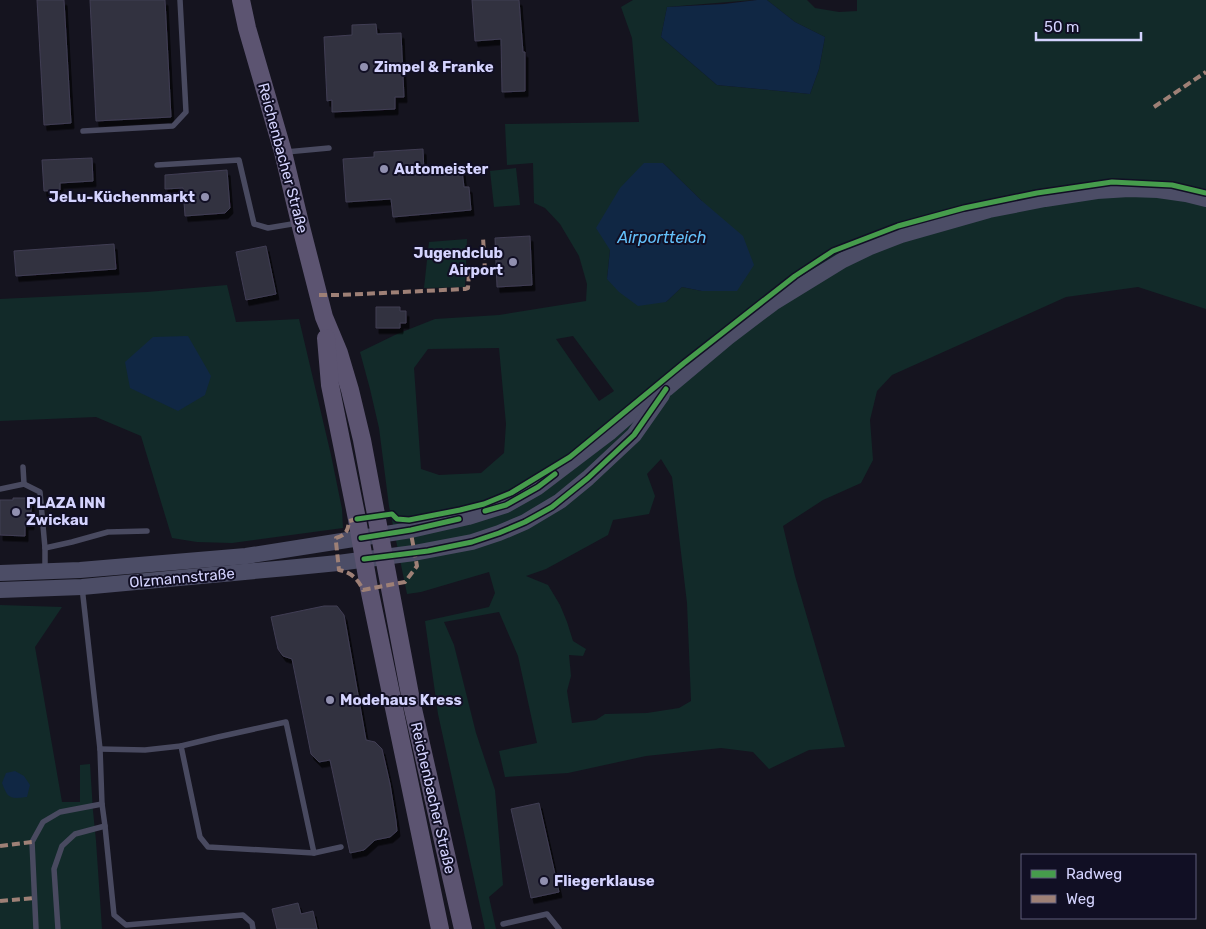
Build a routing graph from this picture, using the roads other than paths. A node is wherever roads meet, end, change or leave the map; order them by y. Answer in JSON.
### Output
{"nodes":[{"id":1,"x":180,"y":0,"type":"edge"},
{"id":2,"x":240,"y":0,"type":"edge"},
{"id":3,"x":83,"y":131,"type":"dead end"},
{"id":4,"x":329,"y":148,"type":"dead end"},
{"id":5,"x":283,"y":152,"type":"junction"},
{"id":6,"x":157,"y":164,"type":"dead end"},
{"id":7,"x":1206,"y":199,"type":"edge"},
{"id":8,"x":300,"y":223,"type":"junction"},
{"id":9,"x":324,"y":317,"type":"junction"},
{"id":10,"x":666,"y":389,"type":"junction"},
{"id":11,"x":23,"y":467,"type":"dead end"},
{"id":12,"x":24,"y":484,"type":"junction"},
{"id":13,"x":0,"y":489,"type":"edge"},
{"id":14,"x":147,"y":531,"type":"dead end"},
{"id":15,"x":380,"y":535,"type":"junction"},
{"id":16,"x":361,"y":538,"type":"junction"},
{"id":17,"x":45,"y":548,"type":"junction"},
{"id":18,"x":385,"y":556,"type":"junction"},
{"id":19,"x":364,"y":560,"type":"junction"},
{"id":20,"x":80,"y":570,"type":"junction"},
{"id":21,"x":45,"y":572,"type":"junction"},
{"id":22,"x":0,"y":573,"type":"edge"},
{"id":23,"x":82,"y":587,"type":"junction"},
{"id":24,"x":0,"y":590,"type":"edge"},
{"id":25,"x":181,"y":746,"type":"junction"},
{"id":26,"x":100,"y":748,"type":"junction"},
{"id":27,"x":102,"y":804,"type":"junction"},
{"id":28,"x":106,"y":826,"type":"junction"},
{"id":29,"x":341,"y":847,"type":"dead end"},
{"id":30,"x":314,"y":853,"type":"junction"},
{"id":31,"x":503,"y":924,"type":"dead end"},
{"id":32,"x":36,"y":929,"type":"edge"},
{"id":33,"x":58,"y":929,"type":"edge"},
{"id":34,"x":253,"y":929,"type":"edge"},
{"id":35,"x":440,"y":929,"type":"edge"},
{"id":36,"x":463,"y":929,"type":"edge"},
{"id":37,"x":559,"y":929,"type":"edge"}],
"edges":[{"from":1,"to":3,"type":"lane"},
{"from":2,"to":5,"type":"main road","name":"Reichenbacher Straße"},
{"from":4,"to":5,"type":"lane"},
{"from":5,"to":8,"type":"main road","name":"Reichenbacher Straße"},
{"from":6,"to":8,"type":"lane"},
{"from":7,"to":10,"type":"main road"},
{"from":8,"to":9,"type":"main road","name":"Reichenbacher Straße"},
{"from":9,"to":15,"type":"main road","name":"Reichenbacher Straße"},
{"from":9,"to":16,"type":"main road","name":"Reichenbacher Straße"},
{"from":10,"to":15,"type":"main road","name":"Olzmannstraße"},
{"from":10,"to":18,"type":"main road","name":"Olzmannstraße"},
{"from":11,"to":12,"type":"lane"},
{"from":12,"to":13,"type":"lane"},
{"from":12,"to":17,"type":"lane"},
{"from":14,"to":17,"type":"lane"},
{"from":15,"to":16,"type":"main road","name":"Olzmannstraße"},
{"from":15,"to":18,"type":"main road","name":"Reichenbacher Straße"},
{"from":16,"to":19,"type":"main road","name":"Reichenbacher Straße"},
{"from":16,"to":20,"type":"main road","name":"Olzmannstraße"},
{"from":17,"to":21,"type":"lane"},
{"from":18,"to":19,"type":"main road","name":"Olzmannstraße"},
{"from":18,"to":36,"type":"main road","name":"Reichenbacher Straße"},
{"from":19,"to":23,"type":"main road","name":"Olzmannstraße"},
{"from":19,"to":35,"type":"main road","name":"Reichenbacher Straße"},
{"from":20,"to":21,"type":"main road","name":"Olzmannstraße"},
{"from":20,"to":23,"type":"lane"},
{"from":21,"to":22,"type":"main road","name":"Olzmannstraße"},
{"from":23,"to":24,"type":"main road","name":"Olzmannstraße"},
{"from":23,"to":26,"type":"lane"},
{"from":25,"to":26,"type":"lane"},
{"from":25,"to":30,"type":"lane"},
{"from":25,"to":30,"type":"lane"},
{"from":26,"to":27,"type":"lane"},
{"from":27,"to":28,"type":"lane"},
{"from":27,"to":32,"type":"lane"},
{"from":28,"to":33,"type":"lane"},
{"from":28,"to":34,"type":"lane"},
{"from":29,"to":30,"type":"lane"},
{"from":31,"to":37,"type":"lane"}]}
